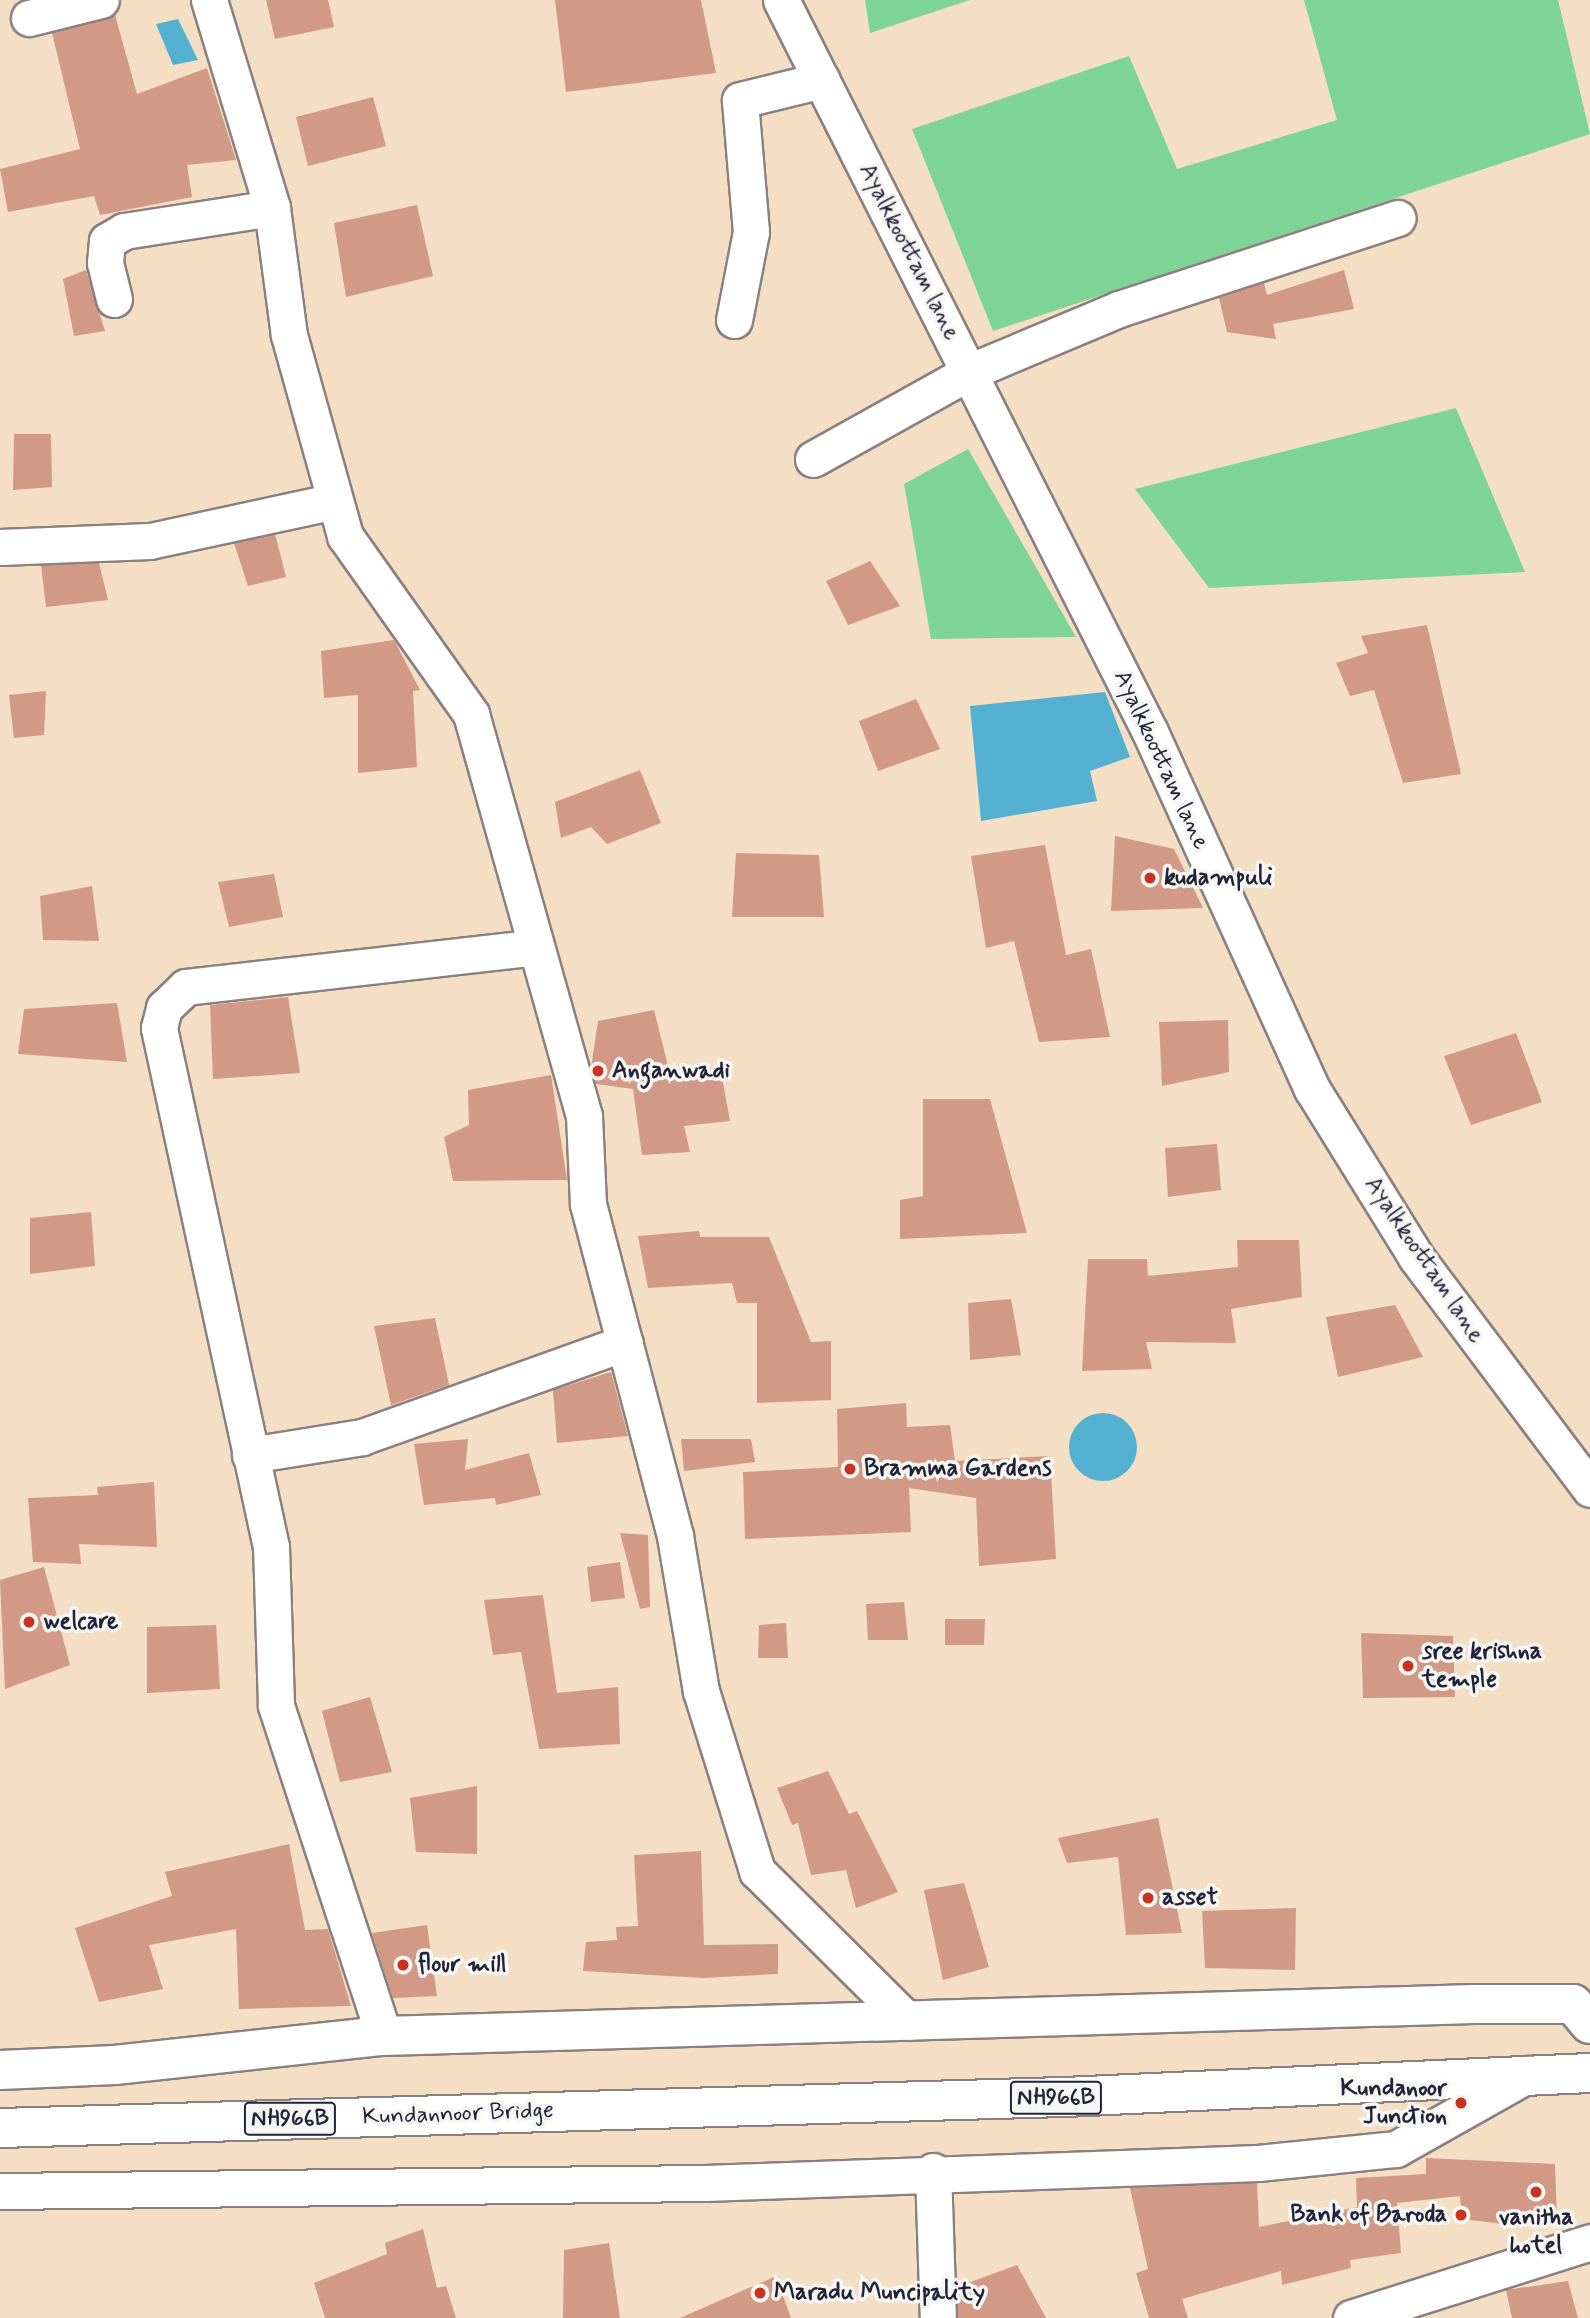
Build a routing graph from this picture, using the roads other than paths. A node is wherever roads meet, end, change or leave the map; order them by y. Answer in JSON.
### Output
{"nodes":[{"id":1,"x":101,"y":0,"type":"edge"},
{"id":2,"x":209,"y":0,"type":"edge"},
{"id":3,"x":781,"y":0,"type":"edge"},
{"id":4,"x":29,"y":18,"type":"dead end"},
{"id":5,"x":822,"y":80,"type":"junction"},
{"id":6,"x":272,"y":208,"type":"junction"},
{"id":7,"x":1398,"y":218,"type":"dead end"},
{"id":8,"x":114,"y":299,"type":"dead end"},
{"id":9,"x":734,"y":320,"type":"dead end"},
{"id":10,"x":969,"y":372,"type":"junction"},
{"id":11,"x":813,"y":459,"type":"dead end"},
{"id":12,"x":335,"y":500,"type":"junction"},
{"id":13,"x":0,"y":547,"type":"edge"},
{"id":14,"x":535,"y":947,"type":"junction"},
{"id":15,"x":625,"y":1343,"type":"junction"},
{"id":16,"x":250,"y":1455,"type":"junction"},
{"id":17,"x":1590,"y":1489,"type":"edge"},
{"id":18,"x":909,"y":2022,"type":"junction"},
{"id":19,"x":1590,"y":2024,"type":"edge"},
{"id":20,"x":384,"y":2036,"type":"junction"},
{"id":21,"x":1590,"y":2060,"type":"edge"},
{"id":22,"x":0,"y":2070,"type":"edge"},
{"id":23,"x":1532,"y":2073,"type":"junction"},
{"id":24,"x":1590,"y":2073,"type":"edge"},
{"id":25,"x":1590,"y":2087,"type":"edge"},
{"id":26,"x":0,"y":2128,"type":"edge"},
{"id":27,"x":933,"y":2171,"type":"junction"},
{"id":28,"x":0,"y":2191,"type":"edge"},
{"id":29,"x":1590,"y":2242,"type":"edge"},
{"id":30,"x":938,"y":2318,"type":"edge"},
{"id":31,"x":1351,"y":2318,"type":"edge"}],
"edges":[{"from":1,"to":4,"type":"street"},
{"from":2,"to":6,"type":"street"},
{"from":3,"to":5,"type":"street","name":"Ayalkkoottam lane"},
{"from":5,"to":9,"type":"street"},
{"from":5,"to":10,"type":"street","name":"Ayalkkoottam lane"},
{"from":6,"to":8,"type":"street"},
{"from":6,"to":12,"type":"street"},
{"from":7,"to":10,"type":"street"},
{"from":10,"to":11,"type":"street"},
{"from":10,"to":17,"type":"street","name":"Ayalkkoottam lane"},
{"from":12,"to":13,"type":"street"},
{"from":12,"to":14,"type":"street"},
{"from":14,"to":15,"type":"street"},
{"from":14,"to":16,"type":"street"},
{"from":15,"to":16,"type":"street"},
{"from":15,"to":18,"type":"street"},
{"from":16,"to":20,"type":"street"},
{"from":18,"to":19,"type":"main road"},
{"from":18,"to":20,"type":"main road"},
{"from":20,"to":22,"type":"main road"},
{"from":21,"to":23,"type":"main road"},
{"from":23,"to":24,"type":"main road","number":"NH966B"},
{"from":23,"to":25,"type":"main road"},
{"from":23,"to":26,"type":"main road","name":"Kundannoor Bridge","number":"NH966B"},
{"from":23,"to":27,"type":"street"},
{"from":27,"to":28,"type":"street"},
{"from":27,"to":30,"type":"street"},
{"from":29,"to":31,"type":"street"}]}
